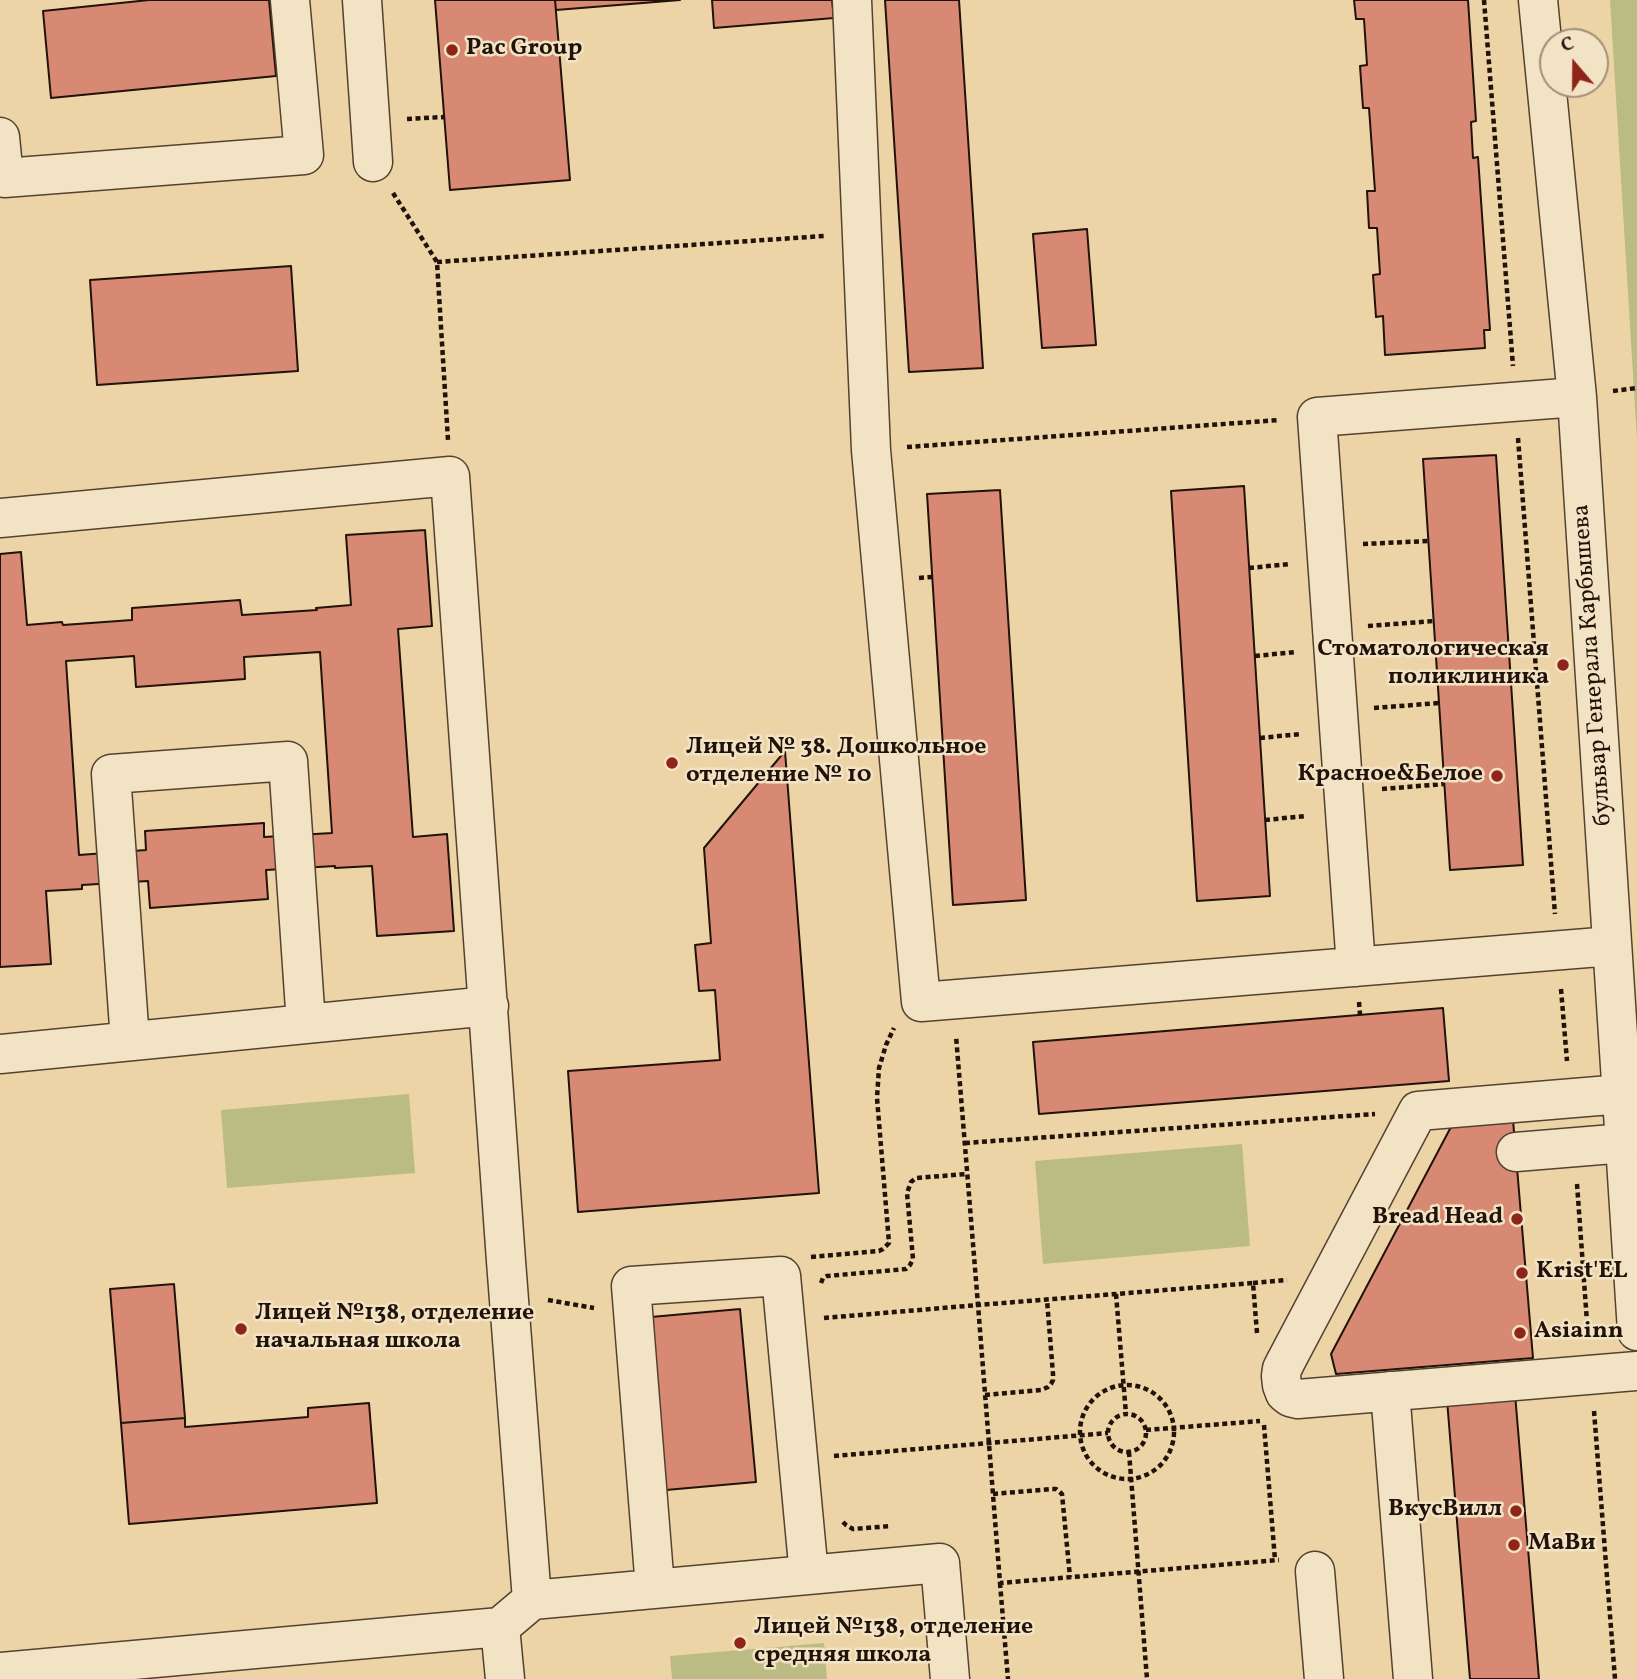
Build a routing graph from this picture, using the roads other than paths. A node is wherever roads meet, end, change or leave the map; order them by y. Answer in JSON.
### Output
{"nodes":[{"id":1,"x":290,"y":0,"type":"edge"},
{"id":2,"x":362,"y":0,"type":"edge"},
{"id":3,"x":852,"y":0,"type":"edge"},
{"id":4,"x":1538,"y":0,"type":"edge"},
{"id":5,"x":0,"y":137,"type":"edge"},
{"id":6,"x":373,"y":162,"type":"road end"},
{"id":7,"x":1577,"y":397,"type":"junction"},
{"id":8,"x":0,"y":518,"type":"edge"},
{"id":9,"x":1612,"y":946,"type":"junction"},
{"id":10,"x":1356,"y":967,"type":"junction"},
{"id":11,"x":489,"y":1006,"type":"junction"},
{"id":12,"x":306,"y":1024,"type":"junction"},
{"id":13,"x":130,"y":1041,"type":"junction"},
{"id":14,"x":0,"y":1054,"type":"edge"},
{"id":15,"x":1622,"y":1094,"type":"junction"},
{"id":16,"x":1625,"y":1143,"type":"junction"},
{"id":17,"x":1516,"y":1152,"type":"dead end"},
{"id":18,"x":1637,"y":1331,"type":"edge"},
{"id":19,"x":1637,"y":1371,"type":"edge"},
{"id":20,"x":1390,"y":1391,"type":"junction"},
{"id":21,"x":1315,"y":1571,"type":"dead end"},
{"id":22,"x":809,"y":1575,"type":"junction"},
{"id":23,"x":655,"y":1588,"type":"junction"},
{"id":24,"x":532,"y":1600,"type":"junction"},
{"id":25,"x":500,"y":1627,"type":"junction"},
{"id":26,"x":0,"y":1672,"type":"edge"},
{"id":27,"x":505,"y":1679,"type":"edge"},
{"id":28,"x":950,"y":1679,"type":"edge"},
{"id":29,"x":1324,"y":1679,"type":"edge"},
{"id":30,"x":1413,"y":1679,"type":"edge"}],
"edges":[{"from":1,"to":5,"type":"street"},
{"from":2,"to":6,"type":"street"},
{"from":3,"to":10,"type":"street"},
{"from":4,"to":7,"type":"street","name":"бульвар Генерала Карбышева"},
{"from":7,"to":9,"type":"street","name":"бульвар Генерала Карбышева"},
{"from":7,"to":10,"type":"street"},
{"from":8,"to":11,"type":"street"},
{"from":9,"to":10,"type":"street"},
{"from":9,"to":15,"type":"street","name":"бульвар Генерала Карбышева"},
{"from":11,"to":12,"type":"street"},
{"from":11,"to":24,"type":"street"},
{"from":12,"to":13,"type":"street"},
{"from":12,"to":13,"type":"street"},
{"from":13,"to":14,"type":"street"},
{"from":15,"to":16,"type":"street","name":"бульвар Генерала Карбышева"},
{"from":15,"to":20,"type":"street"},
{"from":16,"to":17,"type":"street"},
{"from":16,"to":18,"type":"street","name":"бульвар Генерала Карбышева"},
{"from":19,"to":20,"type":"street"},
{"from":20,"to":30,"type":"street"},
{"from":21,"to":29,"type":"street"},
{"from":22,"to":23,"type":"street"},
{"from":22,"to":23,"type":"street"},
{"from":22,"to":28,"type":"street"},
{"from":23,"to":24,"type":"street"},
{"from":24,"to":25,"type":"street"},
{"from":25,"to":26,"type":"street"},
{"from":25,"to":27,"type":"street"}]}
